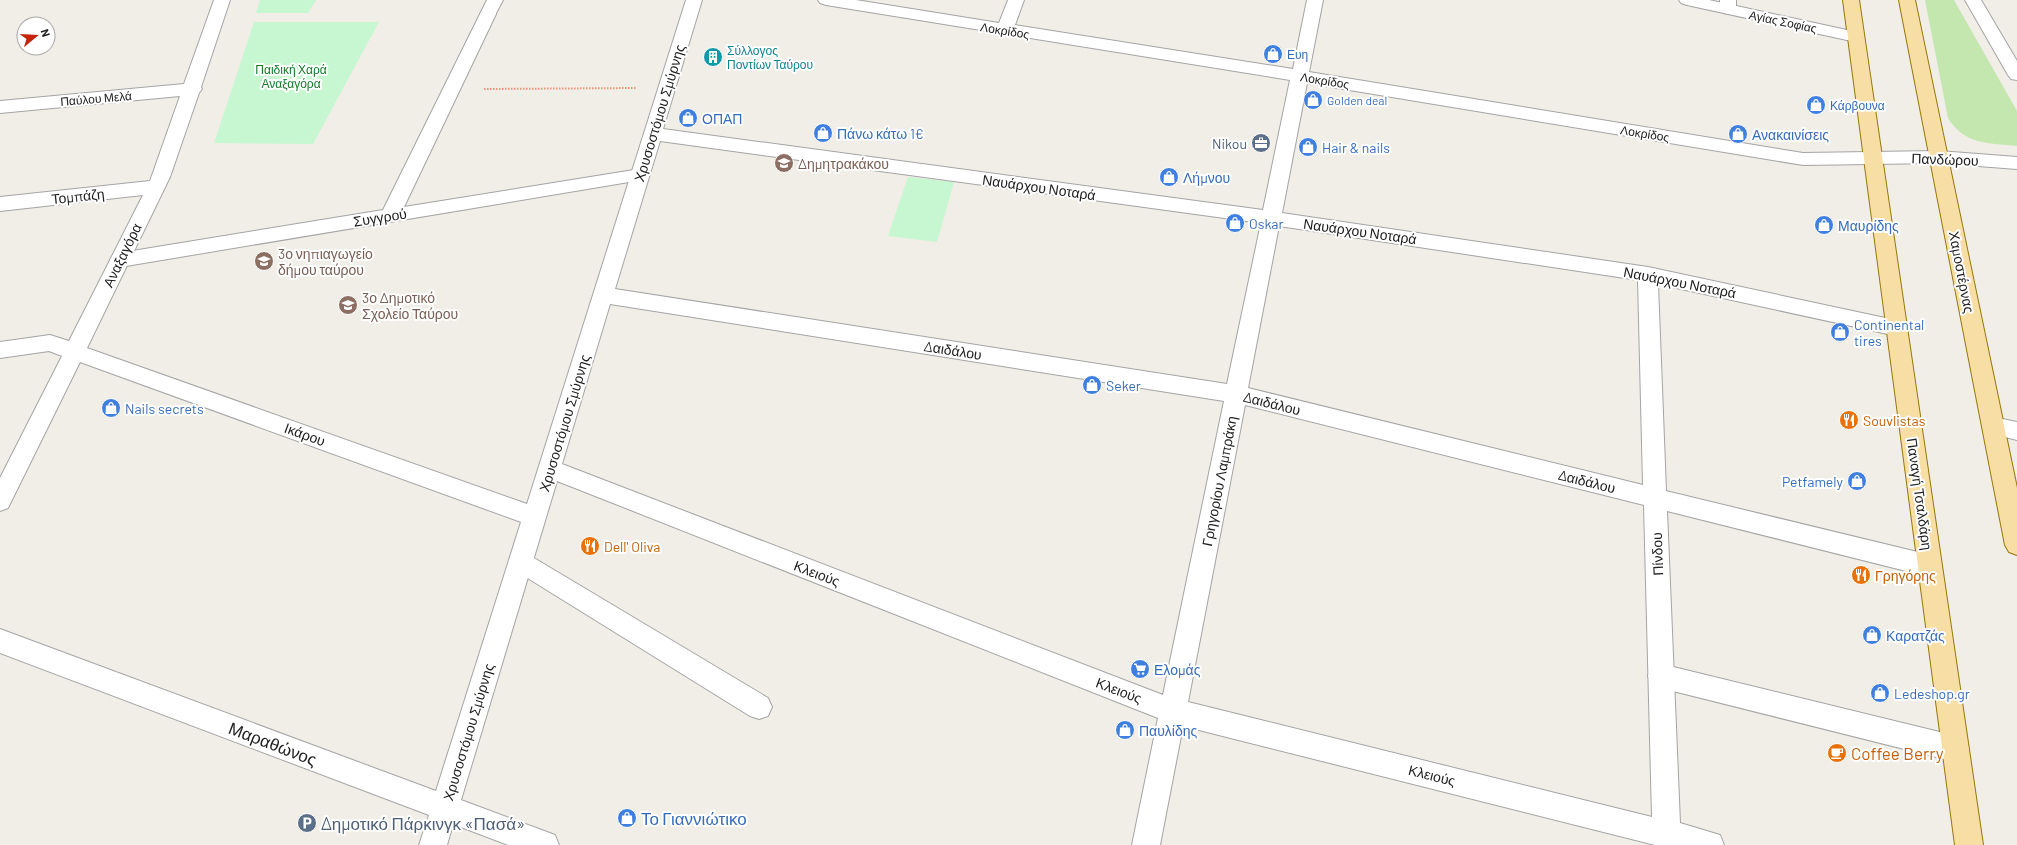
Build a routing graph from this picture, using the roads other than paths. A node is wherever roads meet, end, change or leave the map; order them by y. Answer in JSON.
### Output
{"nodes":[{"id":1,"x":222,"y":0,"type":"edge"},
{"id":2,"x":694,"y":0,"type":"edge"},
{"id":3,"x":826,"y":0,"type":"edge"},
{"id":4,"x":1016,"y":0,"type":"edge"},
{"id":5,"x":1315,"y":0,"type":"edge"},
{"id":6,"x":1687,"y":0,"type":"edge"},
{"id":7,"x":1851,"y":0,"type":"edge"},
{"id":8,"x":1907,"y":0,"type":"edge"},
{"id":9,"x":1973,"y":0,"type":"edge"},
{"id":10,"x":1728,"y":5,"type":"edge"},
{"id":11,"x":492,"y":7,"type":"edge"},
{"id":12,"x":1005,"y":30,"type":"junction"},
{"id":13,"x":1856,"y":37,"type":"junction"},
{"id":14,"x":2017,"y":75,"type":"edge"},
{"id":15,"x":1300,"y":76,"type":"junction"},
{"id":16,"x":193,"y":89,"type":"junction"},
{"id":17,"x":0,"y":108,"type":"edge"},
{"id":18,"x":653,"y":134,"type":"junction"},
{"id":19,"x":1939,"y":157,"type":"junction"},
{"id":20,"x":1872,"y":158,"type":"junction"},
{"id":21,"x":2017,"y":163,"type":"edge"},
{"id":22,"x":640,"y":176,"type":"junction"},
{"id":23,"x":156,"y":187,"type":"junction"},
{"id":24,"x":0,"y":204,"type":"edge"},
{"id":25,"x":390,"y":216,"type":"junction"},
{"id":26,"x":1272,"y":218,"type":"junction"},
{"id":27,"x":120,"y":260,"type":"junction"},
{"id":28,"x":1648,"y":274,"type":"junction"},
{"id":29,"x":603,"y":295,"type":"junction"},
{"id":30,"x":1897,"y":328,"type":"junction"},
{"id":31,"x":0,"y":350,"type":"edge"},
{"id":32,"x":74,"y":351,"type":"junction"},
{"id":33,"x":1237,"y":394,"type":"junction"},
{"id":34,"x":1993,"y":426,"type":"junction"},
{"id":35,"x":2017,"y":431,"type":"edge"},
{"id":36,"x":550,"y":469,"type":"junction"},
{"id":37,"x":1655,"y":498,"type":"junction"},
{"id":38,"x":0,"y":501,"type":"edge"},
{"id":39,"x":535,"y":517,"type":"junction"},
{"id":40,"x":2017,"y":545,"type":"edge"},
{"id":41,"x":521,"y":562,"type":"junction"},
{"id":42,"x":1930,"y":566,"type":"junction"},
{"id":43,"x":0,"y":641,"type":"edge"},
{"id":44,"x":1661,"y":676,"type":"junction"},
{"id":45,"x":759,"y":707,"type":"dead end"},
{"id":46,"x":1173,"y":711,"type":"junction"},
{"id":47,"x":1956,"y":749,"type":"junction"},
{"id":48,"x":445,"y":808,"type":"junction"},
{"id":49,"x":1666,"y":833,"type":"junction"},
{"id":50,"x":434,"y":845,"type":"edge"},
{"id":51,"x":546,"y":845,"type":"edge"},
{"id":52,"x":1146,"y":845,"type":"edge"},
{"id":53,"x":1710,"y":845,"type":"edge"},
{"id":54,"x":1969,"y":845,"type":"edge"}],
"edges":[{"from":1,"to":16,"type":"street","name":"Αναξαγόρα"},
{"from":2,"to":18,"type":"street","name":"Χρυσοστόμου Σμύρνης"},
{"from":3,"to":12,"type":"street","name":"Λοκρίδος"},
{"from":4,"to":12,"type":"street"},
{"from":5,"to":15,"type":"street","name":"Γρηγορίου Λαμπράκη"},
{"from":6,"to":10,"type":"street","name":"Αγίας Σοφίας"},
{"from":7,"to":13,"type":"main road","name":"Παναγή Τσαλδάρη"},
{"from":8,"to":19,"type":"main road","name":"Χαμοστέρνας"},
{"from":9,"to":14,"type":"street"},
{"from":10,"to":13,"type":"street","name":"Αγίας Σοφίας"},
{"from":11,"to":25,"type":"street"},
{"from":12,"to":15,"type":"street","name":"Λοκρίδος"},
{"from":13,"to":20,"type":"main road","name":"Παναγή Τσαλδάρη"},
{"from":15,"to":20,"type":"street","name":"Λοκρίδος"},
{"from":15,"to":26,"type":"street","name":"Γρηγορίου Λαμπράκη"},
{"from":16,"to":17,"type":"street","name":"Παύλου Μελά"},
{"from":16,"to":23,"type":"street","name":"Αναξαγόρα"},
{"from":18,"to":22,"type":"street","name":"Χρυσοστόμου Σμύρνης"},
{"from":18,"to":26,"type":"street","name":"Ναυάρχου Νοταρά"},
{"from":19,"to":20,"type":"street","name":"Πανδώρου"},
{"from":19,"to":21,"type":"street","name":"Πανδώρου"},
{"from":19,"to":34,"type":"main road","name":"Χαμοστέρνας"},
{"from":20,"to":30,"type":"main road","name":"Παναγή Τσαλδάρη"},
{"from":22,"to":25,"type":"street","name":"Συγγρού"},
{"from":22,"to":29,"type":"street","name":"Χρυσοστόμου Σμύρνης"},
{"from":23,"to":24,"type":"street","name":"Τομπάζη"},
{"from":23,"to":27,"type":"street","name":"Αναξαγόρα"},
{"from":25,"to":27,"type":"street","name":"Συγγρού"},
{"from":26,"to":28,"type":"street","name":"Ναυάρχου Νοταρά"},
{"from":26,"to":33,"type":"street","name":"Γρηγορίου Λαμπράκη"},
{"from":27,"to":32,"type":"street","name":"Αναξαγόρα"},
{"from":28,"to":30,"type":"street","name":"Ναυάρχου Νοταρά"},
{"from":28,"to":37,"type":"street","name":"Πίνδου"},
{"from":29,"to":33,"type":"street","name":"Δαιδάλου"},
{"from":29,"to":36,"type":"street","name":"Χρυσοστόμου Σμύρνης"},
{"from":30,"to":42,"type":"main road","name":"Παναγή Τσαλδάρη"},
{"from":31,"to":32,"type":"street","name":"Ικάρου"},
{"from":32,"to":38,"type":"street","name":"Αναξαγόρα"},
{"from":32,"to":39,"type":"street","name":"Ικάρου"},
{"from":33,"to":37,"type":"street","name":"Δαιδάλου"},
{"from":33,"to":46,"type":"street","name":"Γρηγορίου Λαμπράκη"},
{"from":34,"to":35,"type":"street"},
{"from":34,"to":40,"type":"main road","name":"Χαμοστέρνας"},
{"from":36,"to":39,"type":"street","name":"Χρυσοστόμου Σμύρνης"},
{"from":36,"to":46,"type":"street","name":"Κλειούς"},
{"from":37,"to":42,"type":"street","name":"Δαιδάλου"},
{"from":37,"to":44,"type":"street","name":"Πίνδου"},
{"from":39,"to":41,"type":"street","name":"Χρυσοστόμου Σμύρνης"},
{"from":41,"to":45,"type":"street"},
{"from":41,"to":48,"type":"street","name":"Χρυσοστόμου Σμύρνης"},
{"from":42,"to":47,"type":"main road","name":"Παναγή Τσαλδάρη"},
{"from":43,"to":48,"type":"street","name":"Μαραθώνος"},
{"from":44,"to":47,"type":"street"},
{"from":44,"to":49,"type":"street","name":"Πίνδου"},
{"from":46,"to":49,"type":"street","name":"Κλειούς"},
{"from":46,"to":52,"type":"street","name":"Γρηγορίου Λαμπράκη"},
{"from":47,"to":54,"type":"main road","name":"Παναγή Τσαλδάρη"},
{"from":48,"to":50,"type":"street","name":"Χρυσοστόμου Σμύρνης"},
{"from":48,"to":51,"type":"street","name":"Μαραθώνος"},
{"from":49,"to":53,"type":"street","name":"Κλειούς"}]}
